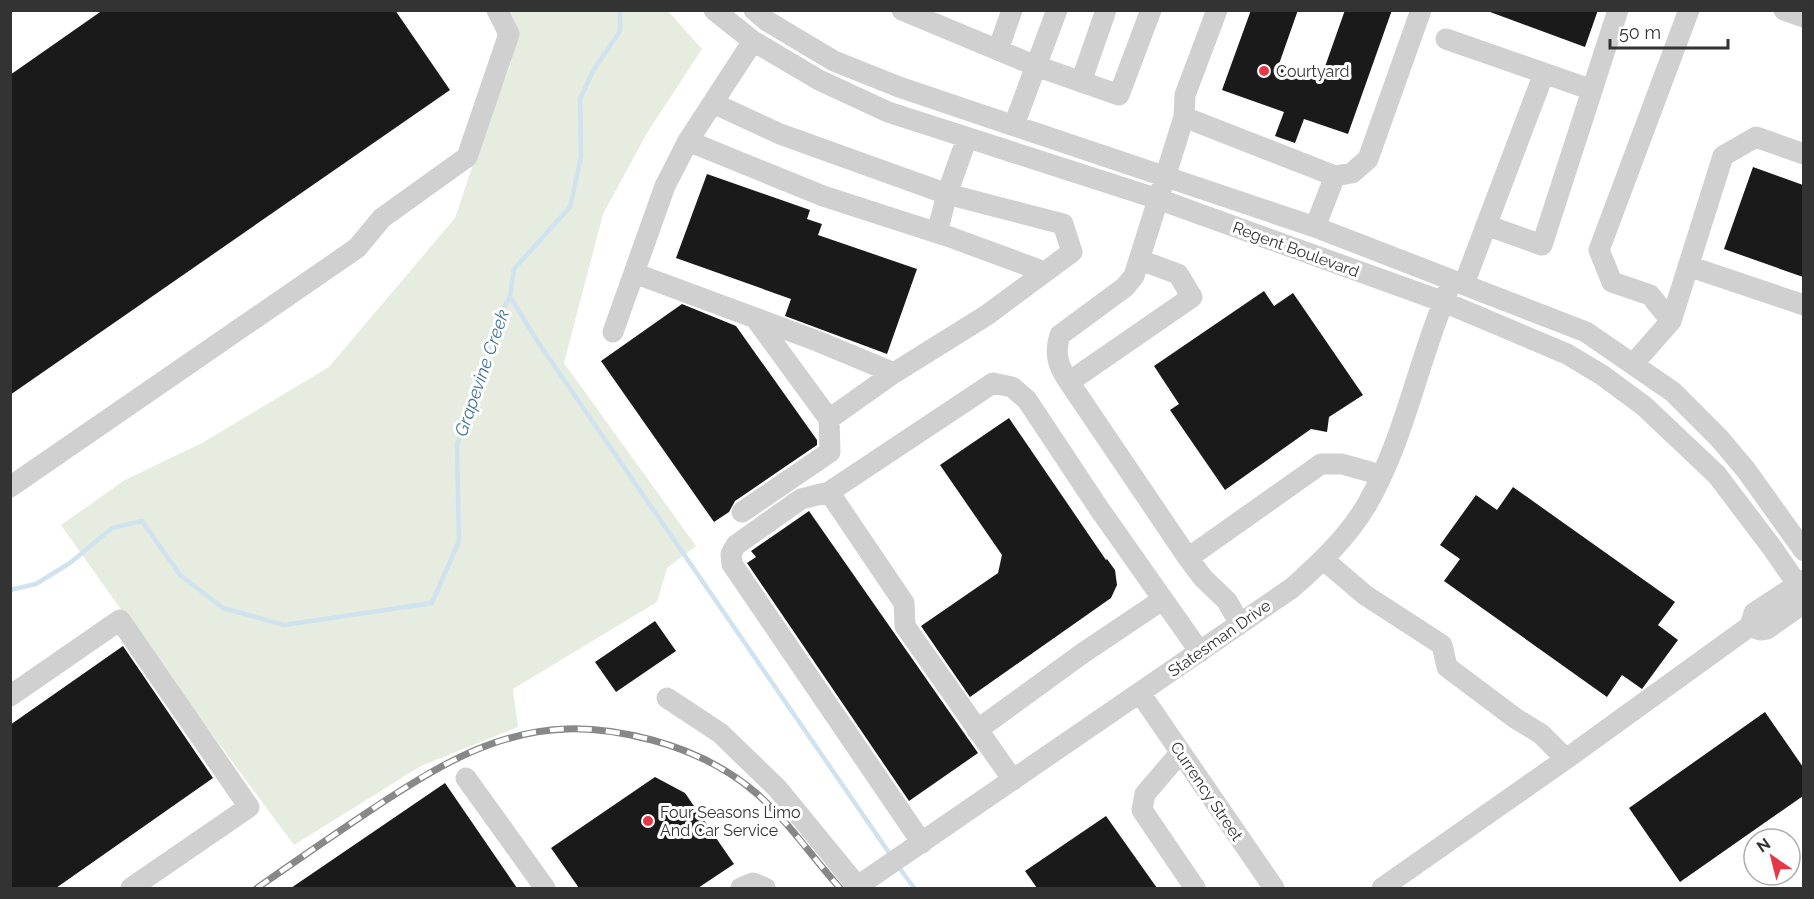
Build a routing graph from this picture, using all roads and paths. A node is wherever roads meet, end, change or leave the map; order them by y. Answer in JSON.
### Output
{"nodes":[{"id":1,"x":497,"y":10,"type":"edge"},
{"id":2,"x":714,"y":10,"type":"edge"},
{"id":3,"x":902,"y":10,"type":"edge"},
{"id":4,"x":1012,"y":10,"type":"edge"},
{"id":5,"x":1057,"y":10,"type":"edge"},
{"id":6,"x":1106,"y":10,"type":"edge"},
{"id":7,"x":1151,"y":10,"type":"edge"},
{"id":8,"x":1217,"y":10,"type":"edge"},
{"id":9,"x":1421,"y":10,"type":"edge"},
{"id":10,"x":1617,"y":10,"type":"edge"},
{"id":11,"x":1689,"y":10,"type":"edge"},
{"id":12,"x":1784,"y":10,"type":"edge"},
{"id":13,"x":765,"y":14,"type":"edge"},
{"id":14,"x":1803,"y":17,"type":"edge"},
{"id":15,"x":1446,"y":39,"type":"dead end"},
{"id":16,"x":753,"y":40,"type":"junction"},
{"id":17,"x":998,"y":50,"type":"junction"},
{"id":18,"x":1036,"y":66,"type":"junction"},
{"id":19,"x":1544,"y":74,"type":"junction"},
{"id":20,"x":1081,"y":82,"type":"junction"},
{"id":21,"x":1592,"y":90,"type":"junction"},
{"id":22,"x":713,"y":103,"type":"junction"},
{"id":23,"x":1184,"y":117,"type":"junction"},
{"id":24,"x":1014,"y":125,"type":"junction"},
{"id":25,"x":967,"y":138,"type":"junction"},
{"id":26,"x":688,"y":141,"type":"junction"},
{"id":27,"x":1803,"y":154,"type":"edge"},
{"id":28,"x":1166,"y":176,"type":"junction"},
{"id":29,"x":1335,"y":176,"type":"junction"},
{"id":30,"x":947,"y":194,"type":"junction"},
{"id":31,"x":1158,"y":200,"type":"junction"},
{"id":32,"x":1486,"y":225,"type":"junction"},
{"id":33,"x":1315,"y":227,"type":"junction"},
{"id":34,"x":937,"y":233,"type":"junction"},
{"id":35,"x":1140,"y":260,"type":"junction"},
{"id":36,"x":1688,"y":266,"type":"junction"},
{"id":37,"x":1045,"y":272,"type":"junction"},
{"id":38,"x":634,"y":273,"type":"junction"},
{"id":39,"x":1459,"y":282,"type":"junction"},
{"id":40,"x":1444,"y":302,"type":"junction"},
{"id":41,"x":1803,"y":305,"type":"edge"},
{"id":42,"x":755,"y":318,"type":"junction"},
{"id":43,"x":1671,"y":321,"type":"junction"},
{"id":44,"x":613,"y":332,"type":"dead end"},
{"id":45,"x":1634,"y":363,"type":"junction"},
{"id":46,"x":894,"y":373,"type":"junction"},
{"id":47,"x":1069,"y":382,"type":"junction"},
{"id":48,"x":829,"y":419,"type":"junction"},
{"id":49,"x":1381,"y":476,"type":"junction"},
{"id":50,"x":10,"y":487,"type":"edge"},
{"id":51,"x":829,"y":492,"type":"junction"},
{"id":52,"x":742,"y":512,"type":"dead end"},
{"id":53,"x":1803,"y":551,"type":"edge"},
{"id":54,"x":1188,"y":558,"type":"junction"},
{"id":55,"x":1324,"y":560,"type":"junction"},
{"id":56,"x":1802,"y":590,"type":"edge"},
{"id":57,"x":1162,"y":600,"type":"junction"},
{"id":58,"x":1240,"y":624,"type":"junction"},
{"id":59,"x":1200,"y":652,"type":"junction"},
{"id":60,"x":1140,"y":693,"type":"junction"},
{"id":61,"x":10,"y":696,"type":"edge"},
{"id":62,"x":667,"y":698,"type":"dead end"},
{"id":63,"x":977,"y":730,"type":"junction"},
{"id":64,"x":1180,"y":753,"type":"junction"},
{"id":65,"x":1566,"y":759,"type":"junction"},
{"id":66,"x":466,"y":778,"type":"dead end"},
{"id":67,"x":1013,"y":780,"type":"junction"},
{"id":68,"x":921,"y":843,"type":"junction"},
{"id":69,"x":860,"y":885,"type":"edge"},
{"id":70,"x":131,"y":888,"type":"edge"},
{"id":71,"x":544,"y":888,"type":"edge"},
{"id":72,"x":741,"y":888,"type":"edge"},
{"id":73,"x":765,"y":888,"type":"edge"},
{"id":74,"x":1195,"y":888,"type":"edge"},
{"id":75,"x":1274,"y":888,"type":"edge"},
{"id":76,"x":1382,"y":888,"type":"edge"}],
"edges":[{"from":1,"to":50,"type":"street"},
{"from":2,"to":16,"type":"street","name":"Regent Boulevard"},
{"from":3,"to":17,"type":"street"},
{"from":4,"to":17,"type":"street"},
{"from":5,"to":18,"type":"street"},
{"from":6,"to":20,"type":"street"},
{"from":7,"to":20,"type":"street"},
{"from":8,"to":23,"type":"street"},
{"from":9,"to":29,"type":"street"},
{"from":10,"to":21,"type":"street"},
{"from":11,"to":43,"type":"street"},
{"from":12,"to":14,"type":"street"},
{"from":13,"to":24,"type":"street","name":"Regent Boulevard"},
{"from":15,"to":19,"type":"street"},
{"from":16,"to":22,"type":"street"},
{"from":16,"to":25,"type":"street","name":"Regent Boulevard"},
{"from":17,"to":18,"type":"street"},
{"from":18,"to":20,"type":"street"},
{"from":18,"to":24,"type":"street"},
{"from":19,"to":21,"type":"street"},
{"from":19,"to":32,"type":"street","name":"Statesman Drive"},
{"from":21,"to":32,"type":"street"},
{"from":22,"to":26,"type":"street"},
{"from":22,"to":30,"type":"street"},
{"from":23,"to":28,"type":"street"},
{"from":23,"to":29,"type":"street"},
{"from":24,"to":28,"type":"street","name":"Regent Boulevard"},
{"from":25,"to":30,"type":"street"},
{"from":25,"to":31,"type":"street","name":"Regent Boulevard"},
{"from":26,"to":34,"type":"street"},
{"from":26,"to":38,"type":"street"},
{"from":27,"to":36,"type":"street"},
{"from":28,"to":31,"type":"street"},
{"from":28,"to":33,"type":"street","name":"Regent Boulevard"},
{"from":29,"to":33,"type":"street"},
{"from":30,"to":34,"type":"street"},
{"from":30,"to":37,"type":"street"},
{"from":31,"to":35,"type":"street"},
{"from":31,"to":40,"type":"street","name":"Regent Boulevard"},
{"from":32,"to":39,"type":"street","name":"Statesman Drive"},
{"from":33,"to":39,"type":"street","name":"Regent Boulevard"},
{"from":34,"to":37,"type":"street"},
{"from":35,"to":47,"type":"street"},
{"from":35,"to":47,"type":"street"},
{"from":36,"to":41,"type":"street"},
{"from":36,"to":43,"type":"street"},
{"from":37,"to":46,"type":"street"},
{"from":38,"to":42,"type":"street"},
{"from":38,"to":44,"type":"street"},
{"from":39,"to":40,"type":"street","name":"Statesman Drive"},
{"from":39,"to":45,"type":"street","name":"Regent Boulevard"},
{"from":40,"to":49,"type":"street","name":"Statesman Drive"},
{"from":40,"to":56,"type":"street","name":"Regent Boulevard"},
{"from":42,"to":46,"type":"street"},
{"from":42,"to":48,"type":"street"},
{"from":43,"to":45,"type":"street"},
{"from":45,"to":53,"type":"street","name":"Regent Boulevard"},
{"from":46,"to":48,"type":"street"},
{"from":47,"to":54,"type":"street"},
{"from":48,"to":52,"type":"street"},
{"from":49,"to":54,"type":"street"},
{"from":49,"to":55,"type":"street","name":"Statesman Drive"},
{"from":51,"to":57,"type":"street"},
{"from":51,"to":63,"type":"street"},
{"from":51,"to":68,"type":"street"},
{"from":54,"to":58,"type":"street"},
{"from":55,"to":58,"type":"street","name":"Statesman Drive"},
{"from":55,"to":65,"type":"street"},
{"from":56,"to":65,"type":"street"},
{"from":57,"to":59,"type":"street"},
{"from":57,"to":63,"type":"street"},
{"from":58,"to":59,"type":"street","name":"Statesman Drive"},
{"from":59,"to":60,"type":"street","name":"Statesman Drive"},
{"from":60,"to":64,"type":"street","name":"Currency Street"},
{"from":60,"to":67,"type":"street","name":"Statesman Drive"},
{"from":61,"to":70,"type":"street"},
{"from":62,"to":69,"type":"street"},
{"from":63,"to":67,"type":"street"},
{"from":64,"to":74,"type":"street"},
{"from":64,"to":75,"type":"street","name":"Currency Street"},
{"from":65,"to":76,"type":"street"},
{"from":66,"to":71,"type":"street"},
{"from":67,"to":68,"type":"street","name":"Statesman Drive"},
{"from":68,"to":69,"type":"street","name":"Statesman Drive"},
{"from":72,"to":73,"type":"street"}]}
